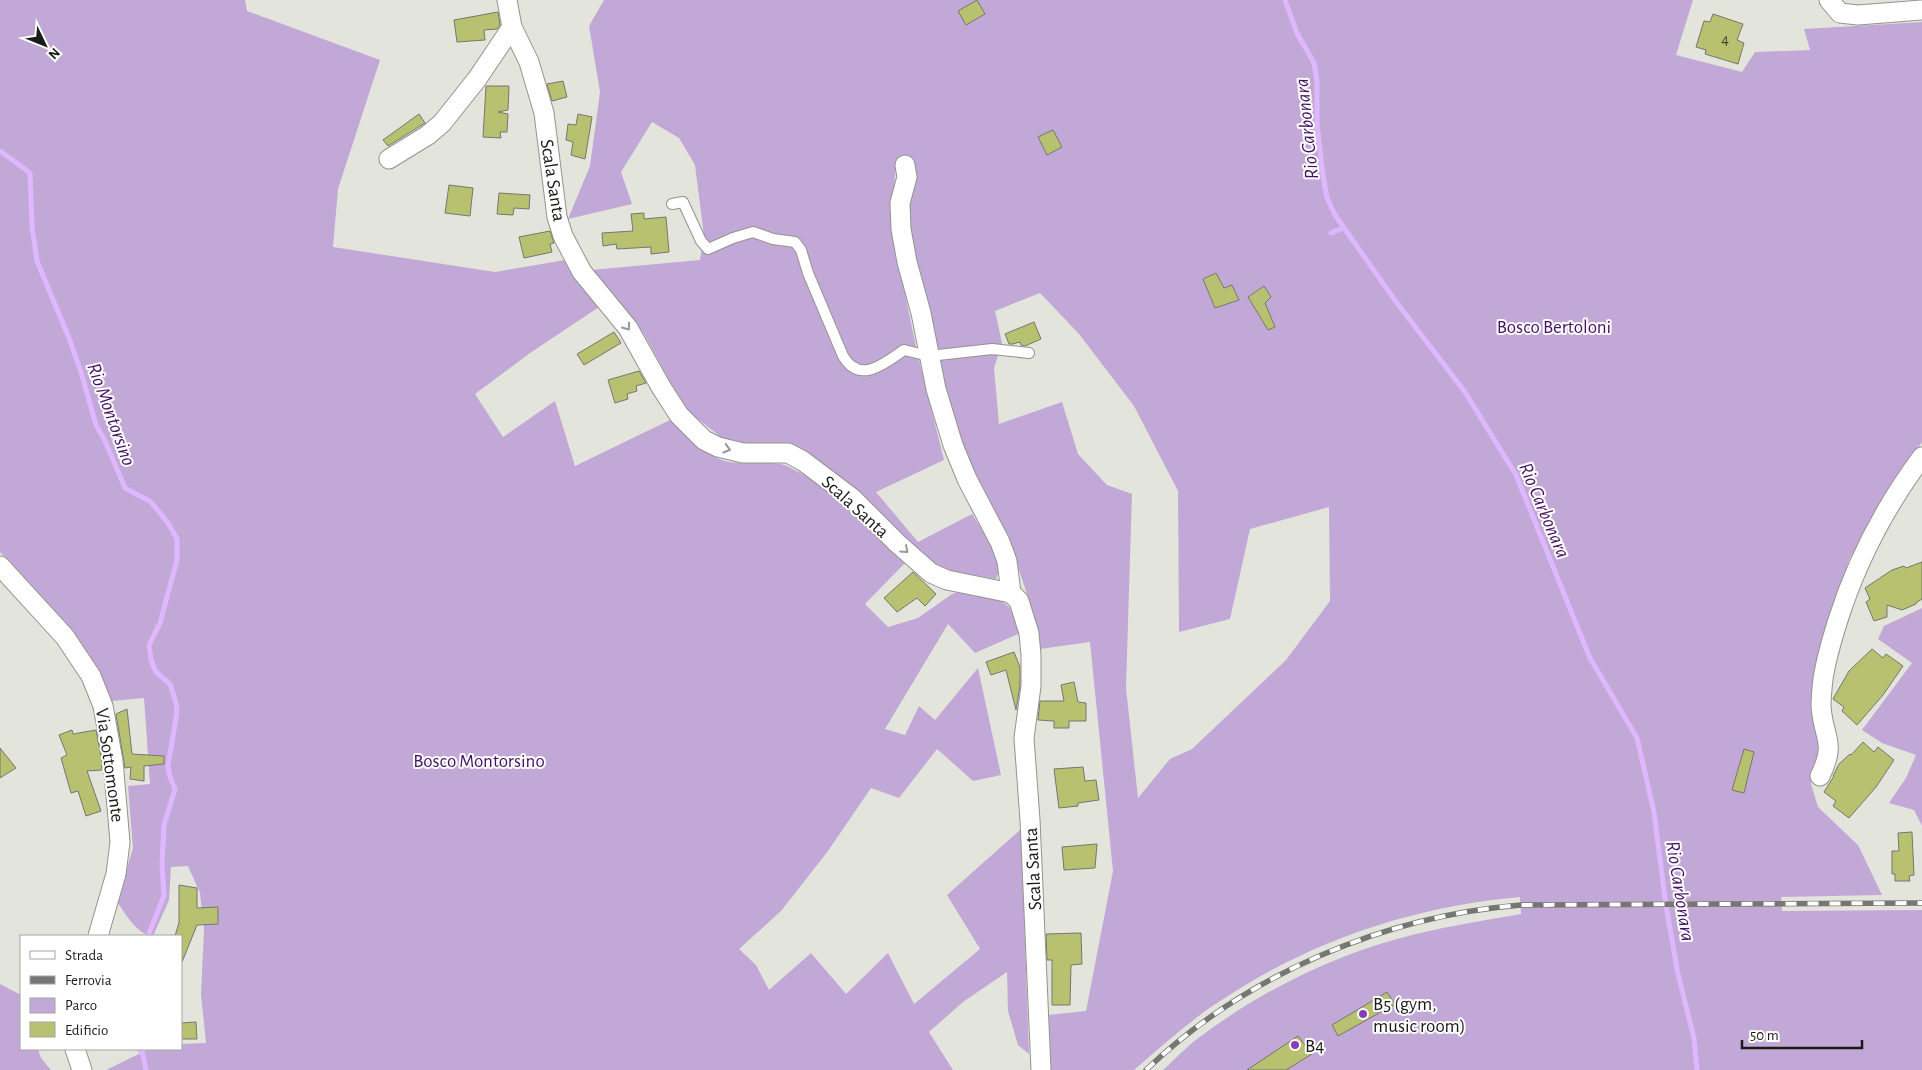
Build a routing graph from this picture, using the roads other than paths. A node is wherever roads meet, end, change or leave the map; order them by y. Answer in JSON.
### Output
{"nodes":[{"id":1,"x":507,"y":0,"type":"edge"},
{"id":2,"x":1829,"y":0,"type":"edge"},
{"id":3,"x":1922,"y":10,"type":"edge"},
{"id":4,"x":512,"y":27,"type":"junction"},
{"id":5,"x":390,"y":159,"type":"dead end"},
{"id":6,"x":905,"y":165,"type":"dead end"},
{"id":7,"x":672,"y":204,"type":"dead end"},
{"id":8,"x":1029,"y":353,"type":"dead end"},
{"id":9,"x":929,"y":356,"type":"junction"},
{"id":10,"x":1922,"y":457,"type":"edge"},
{"id":11,"x":0,"y":566,"type":"edge"},
{"id":12,"x":1011,"y":593,"type":"junction"},
{"id":13,"x":1820,"y":776,"type":"dead end"},
{"id":14,"x":98,"y":935,"type":"edge"},
{"id":15,"x":75,"y":1050,"type":"edge"},
{"id":16,"x":82,"y":1070,"type":"edge"},
{"id":17,"x":1042,"y":1070,"type":"edge"}],
"edges":[{"from":1,"to":4,"type":"street","name":"Scala Santa"},
{"from":2,"to":3,"type":"street"},
{"from":4,"to":5,"type":"street"},
{"from":4,"to":12,"type":"street","name":"Scala Santa","one_way":true},
{"from":6,"to":9,"type":"street"},
{"from":7,"to":9,"type":"lane"},
{"from":8,"to":9,"type":"lane"},
{"from":9,"to":12,"type":"street"},
{"from":10,"to":13,"type":"street"},
{"from":11,"to":14,"type":"street","name":"Via Sottomonte"},
{"from":12,"to":17,"type":"street","name":"Scala Santa"},
{"from":15,"to":16,"type":"street"}]}
